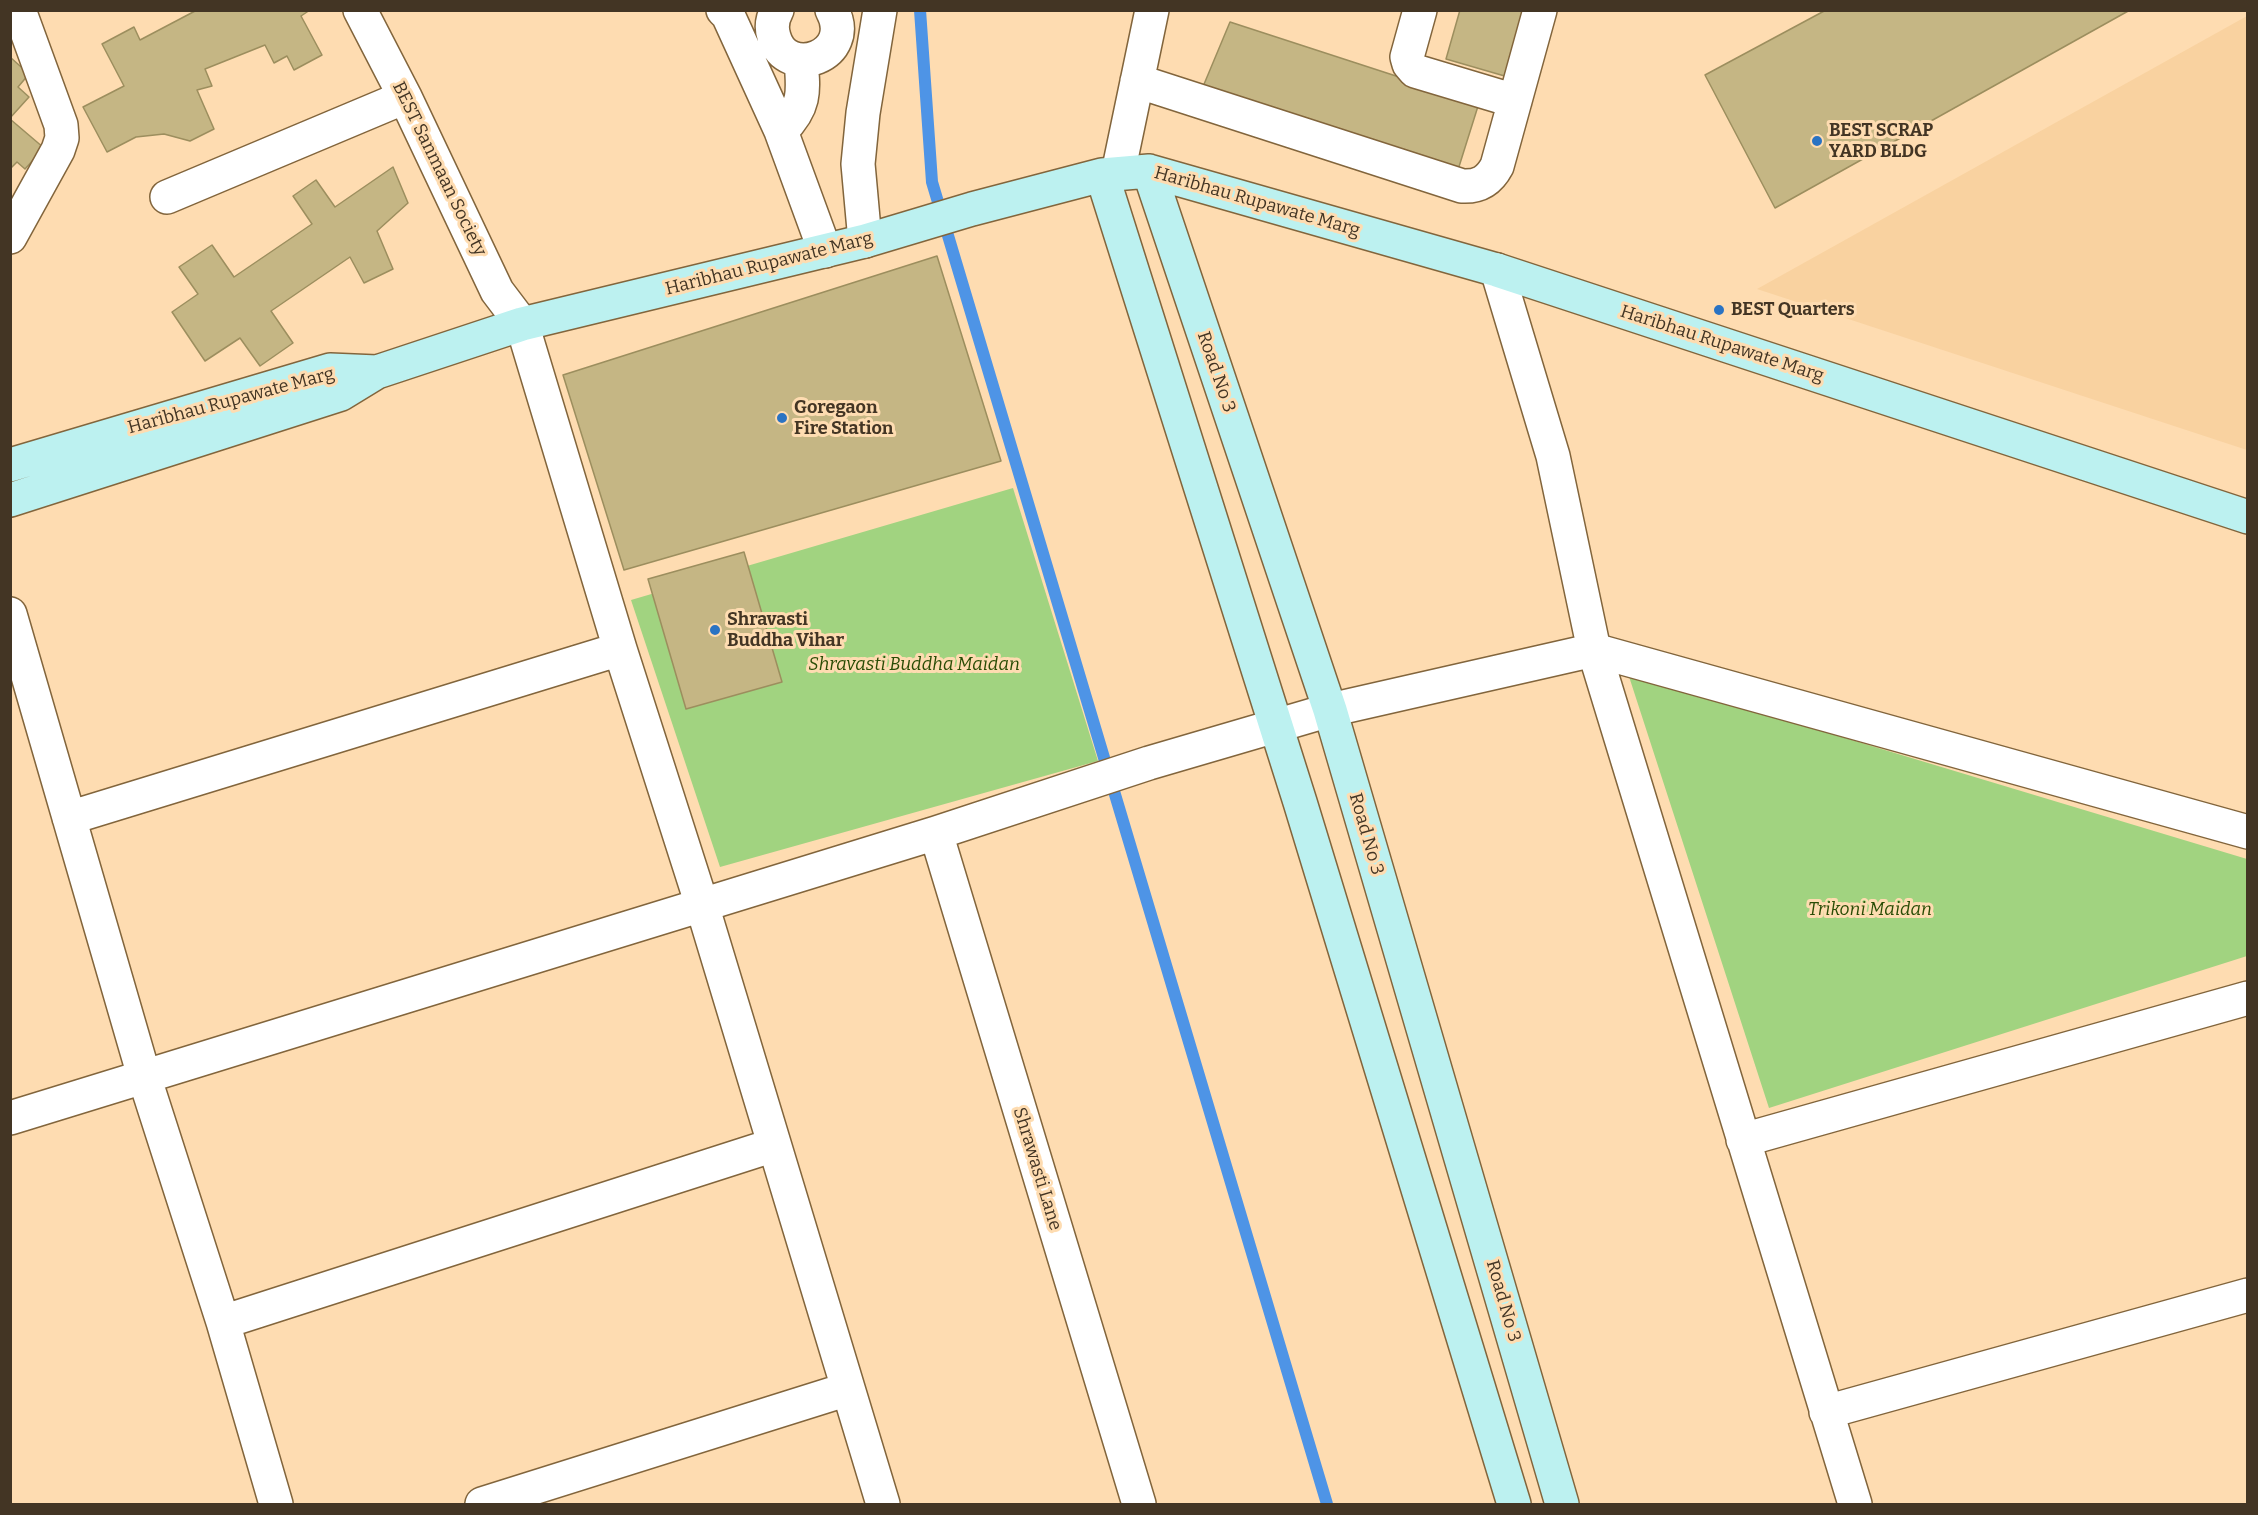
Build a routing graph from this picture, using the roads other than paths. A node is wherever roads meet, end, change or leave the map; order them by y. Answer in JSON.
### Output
{"nodes":[{"id":1,"x":19,"y":10,"type":"edge"},
{"id":2,"x":360,"y":10,"type":"edge"},
{"id":3,"x":777,"y":10,"type":"edge"},
{"id":4,"x":880,"y":10,"type":"edge"},
{"id":5,"x":1152,"y":10,"type":"edge"},
{"id":6,"x":1420,"y":10,"type":"edge"},
{"id":7,"x":1540,"y":10,"type":"edge"},
{"id":8,"x":833,"y":11,"type":"edge"},
{"id":9,"x":736,"y":12,"type":"edge"},
{"id":10,"x":801,"y":61,"type":"junction"},
{"id":11,"x":1137,"y":81,"type":"junction"},
{"id":12,"x":405,"y":97,"type":"junction"},
{"id":13,"x":1515,"y":101,"type":"junction"},
{"id":14,"x":781,"y":131,"type":"junction"},
{"id":15,"x":1123,"y":173,"type":"junction"},
{"id":16,"x":167,"y":197,"type":"dead end"},
{"id":17,"x":10,"y":237,"type":"edge"},
{"id":18,"x":865,"y":241,"type":"junction"},
{"id":19,"x":825,"y":251,"type":"junction"},
{"id":20,"x":1497,"y":270,"type":"junction"},
{"id":21,"x":522,"y":324,"type":"junction"},
{"id":22,"x":182,"y":429,"type":"junction"},
{"id":23,"x":10,"y":465,"type":"edge"},
{"id":24,"x":10,"y":500,"type":"edge"},
{"id":25,"x":2247,"y":517,"type":"edge"},
{"id":26,"x":10,"y":614,"type":"edge"},
{"id":27,"x":620,"y":649,"type":"junction"},
{"id":28,"x":1594,"y":650,"type":"junction"},
{"id":29,"x":1330,"y":710,"type":"junction"},
{"id":30,"x":1276,"y":727,"type":"junction"},
{"id":31,"x":69,"y":818,"type":"junction"},
{"id":32,"x":936,"y":832,"type":"junction"},
{"id":33,"x":2247,"y":832,"type":"edge"},
{"id":34,"x":702,"y":904,"type":"junction"},
{"id":35,"x":2247,"y":998,"type":"edge"},
{"id":36,"x":144,"y":1076,"type":"junction"},
{"id":37,"x":10,"y":1118,"type":"edge"},
{"id":38,"x":1743,"y":1140,"type":"junction"},
{"id":39,"x":774,"y":1145,"type":"junction"},
{"id":40,"x":2247,"y":1296,"type":"edge"},
{"id":41,"x":223,"y":1322,"type":"junction"},
{"id":42,"x":848,"y":1389,"type":"junction"},
{"id":43,"x":1827,"y":1412,"type":"junction"},
{"id":44,"x":276,"y":1504,"type":"edge"},
{"id":45,"x":482,"y":1504,"type":"edge"},
{"id":46,"x":883,"y":1504,"type":"edge"},
{"id":47,"x":1139,"y":1504,"type":"edge"},
{"id":48,"x":1514,"y":1504,"type":"edge"},
{"id":49,"x":1562,"y":1504,"type":"edge"},
{"id":50,"x":1855,"y":1504,"type":"edge"}],
"edges":[{"from":1,"to":17,"type":"street"},
{"from":2,"to":12,"type":"street","name":"BEST Sanmaan Society"},
{"from":3,"to":10,"type":"street"},
{"from":4,"to":18,"type":"street"},
{"from":5,"to":11,"type":"street"},
{"from":6,"to":13,"type":"street"},
{"from":7,"to":13,"type":"street"},
{"from":8,"to":10,"type":"street"},
{"from":9,"to":14,"type":"street"},
{"from":10,"to":14,"type":"street"},
{"from":11,"to":13,"type":"street"},
{"from":11,"to":15,"type":"street"},
{"from":12,"to":16,"type":"street"},
{"from":12,"to":21,"type":"street","name":"BEST Sanmaan Society"},
{"from":14,"to":19,"type":"street"},
{"from":15,"to":18,"type":"street","name":"Haribhau Rupawate Marg"},
{"from":15,"to":20,"type":"street","name":"Haribhau Rupawate Marg"},
{"from":15,"to":29,"type":"street","name":"Road No 3"},
{"from":15,"to":30,"type":"street"},
{"from":18,"to":19,"type":"street","name":"Haribhau Rupawate Marg"},
{"from":19,"to":21,"type":"street","name":"Haribhau Rupawate Marg"},
{"from":20,"to":25,"type":"street","name":"Haribhau Rupawate Marg"},
{"from":20,"to":28,"type":"street"},
{"from":21,"to":22,"type":"street","name":"Haribhau Rupawate Marg"},
{"from":21,"to":27,"type":"street"},
{"from":22,"to":23,"type":"street","name":"Haribhau Rupawate Marg"},
{"from":22,"to":24,"type":"street"},
{"from":26,"to":31,"type":"street"},
{"from":27,"to":31,"type":"street"},
{"from":27,"to":34,"type":"street"},
{"from":28,"to":29,"type":"street"},
{"from":28,"to":33,"type":"street"},
{"from":28,"to":38,"type":"street"},
{"from":29,"to":30,"type":"street"},
{"from":29,"to":49,"type":"street","name":"Road No 3"},
{"from":30,"to":32,"type":"street"},
{"from":30,"to":48,"type":"street"},
{"from":31,"to":36,"type":"street"},
{"from":32,"to":34,"type":"street"},
{"from":32,"to":47,"type":"street","name":"Shrawasti Lane"},
{"from":34,"to":36,"type":"street"},
{"from":34,"to":39,"type":"street"},
{"from":35,"to":38,"type":"street"},
{"from":36,"to":37,"type":"street"},
{"from":36,"to":41,"type":"street"},
{"from":38,"to":43,"type":"street"},
{"from":39,"to":41,"type":"street"},
{"from":39,"to":42,"type":"street"},
{"from":40,"to":43,"type":"street"},
{"from":41,"to":44,"type":"street"},
{"from":42,"to":45,"type":"street"},
{"from":42,"to":46,"type":"street"},
{"from":43,"to":50,"type":"street"}]}
